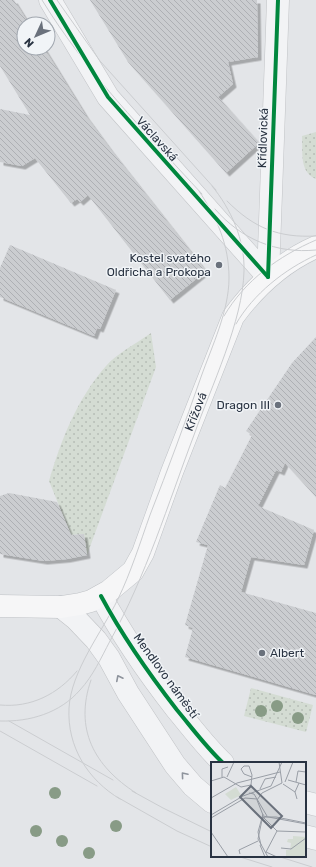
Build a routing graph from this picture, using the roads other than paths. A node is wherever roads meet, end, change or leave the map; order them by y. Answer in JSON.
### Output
{"nodes":[{"id":1,"x":50,"y":0,"type":"edge"},
{"id":2,"x":278,"y":0,"type":"edge"},
{"id":3,"x":316,"y":247,"type":"edge"},
{"id":4,"x":268,"y":277,"type":"junction"},
{"id":5,"x":101,"y":596,"type":"junction"},
{"id":6,"x":0,"y":606,"type":"edge"},
{"id":7,"x":61,"y":607,"type":"junction"},
{"id":8,"x":222,"y":762,"type":"edge"},
{"id":9,"x":211,"y":801,"type":"edge"},
{"id":10,"x":306,"y":802,"type":"edge"},
{"id":11,"x":316,"y":805,"type":"edge"},
{"id":12,"x":306,"y":836,"type":"edge"},
{"id":13,"x":316,"y":839,"type":"edge"}],
"edges":[{"from":1,"to":4,"type":"street","name":"Václavská"},
{"from":2,"to":4,"type":"street","name":"Křídlovická"},
{"from":3,"to":4,"type":"main road","name":"Křížová"},
{"from":4,"to":5,"type":"main road","name":"Křížová"},
{"from":5,"to":7,"type":"main road"},
{"from":5,"to":8,"type":"street","name":"Mendlovo náměstí"},
{"from":6,"to":7,"type":"main road"},
{"from":9,"to":7,"type":"street","one_way":true},
{"from":10,"to":11,"type":"street"},
{"from":12,"to":13,"type":"street"}]}
